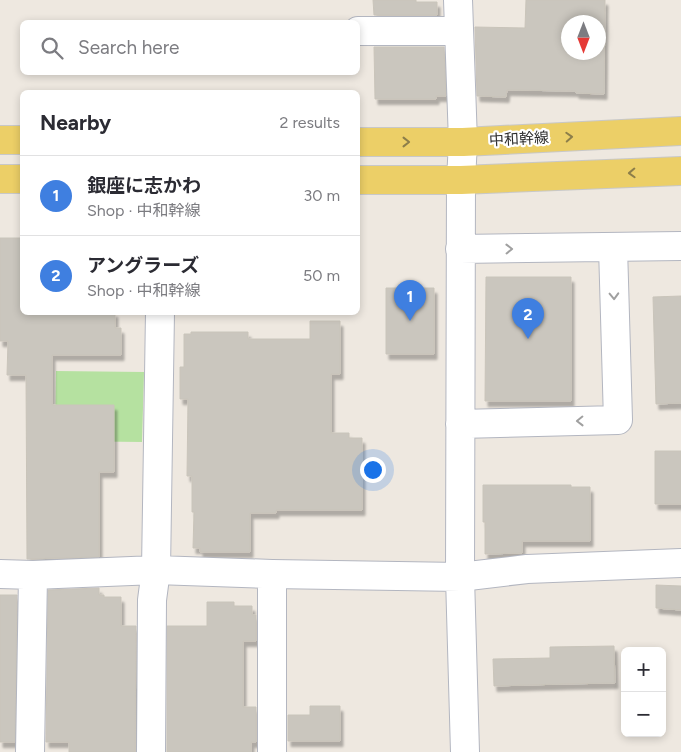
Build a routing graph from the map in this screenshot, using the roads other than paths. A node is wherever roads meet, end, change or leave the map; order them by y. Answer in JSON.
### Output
{"nodes":[{"id":1,"x":458,"y":0,"type":"edge"},
{"id":2,"x":360,"y":32,"type":"edge"},
{"id":3,"x":459,"y":32,"type":"junction"},
{"id":4,"x":681,"y":132,"type":"edge"},
{"id":5,"x":0,"y":140,"type":"edge"},
{"id":6,"x":20,"y":140,"type":"edge"},
{"id":7,"x":360,"y":142,"type":"edge"},
{"id":8,"x":463,"y":142,"type":"junction"},
{"id":9,"x":681,"y":171,"type":"edge"},
{"id":10,"x":0,"y":179,"type":"edge"},
{"id":11,"x":20,"y":179,"type":"edge"},
{"id":12,"x":360,"y":180,"type":"edge"},
{"id":13,"x":461,"y":180,"type":"junction"},
{"id":14,"x":681,"y":246,"type":"edge"},
{"id":15,"x":613,"y":247,"type":"junction"},
{"id":16,"x":460,"y":250,"type":"junction"},
{"id":17,"x":160,"y":315,"type":"edge"},
{"id":18,"x":460,"y":424,"type":"junction"},
{"id":19,"x":681,"y":563,"type":"edge"},
{"id":20,"x":156,"y":570,"type":"junction"},
{"id":21,"x":0,"y":574,"type":"edge"},
{"id":22,"x":272,"y":574,"type":"junction"},
{"id":23,"x":33,"y":575,"type":"junction"},
{"id":24,"x":460,"y":577,"type":"junction"},
{"id":25,"x":30,"y":752,"type":"edge"},
{"id":26,"x":151,"y":752,"type":"edge"},
{"id":27,"x":272,"y":752,"type":"edge"},
{"id":28,"x":465,"y":752,"type":"edge"}],
"edges":[{"from":1,"to":3,"type":"street"},
{"from":2,"to":3,"type":"street"},
{"from":3,"to":8,"type":"street"},
{"from":8,"to":4,"type":"main road","name":"中和幹線","one_way":true},
{"from":5,"to":6,"type":"main road"},
{"from":7,"to":8,"type":"main road","name":"中和幹線","one_way":true},
{"from":8,"to":13,"type":"street"},
{"from":9,"to":13,"type":"main road","one_way":true},
{"from":10,"to":11,"type":"main road"},
{"from":12,"to":13,"type":"main road"},
{"from":13,"to":16,"type":"street"},
{"from":14,"to":15,"type":"street"},
{"from":16,"to":15,"type":"street","one_way":true},
{"from":15,"to":18,"type":"street","one_way":true},
{"from":16,"to":18,"type":"street"},
{"from":17,"to":20,"type":"street"},
{"from":18,"to":24,"type":"street"},
{"from":19,"to":24,"type":"street"},
{"from":20,"to":22,"type":"street"},
{"from":20,"to":23,"type":"street"},
{"from":20,"to":26,"type":"street"},
{"from":21,"to":23,"type":"street"},
{"from":22,"to":24,"type":"street"},
{"from":22,"to":27,"type":"street"},
{"from":23,"to":25,"type":"street"},
{"from":24,"to":28,"type":"street"}]}
